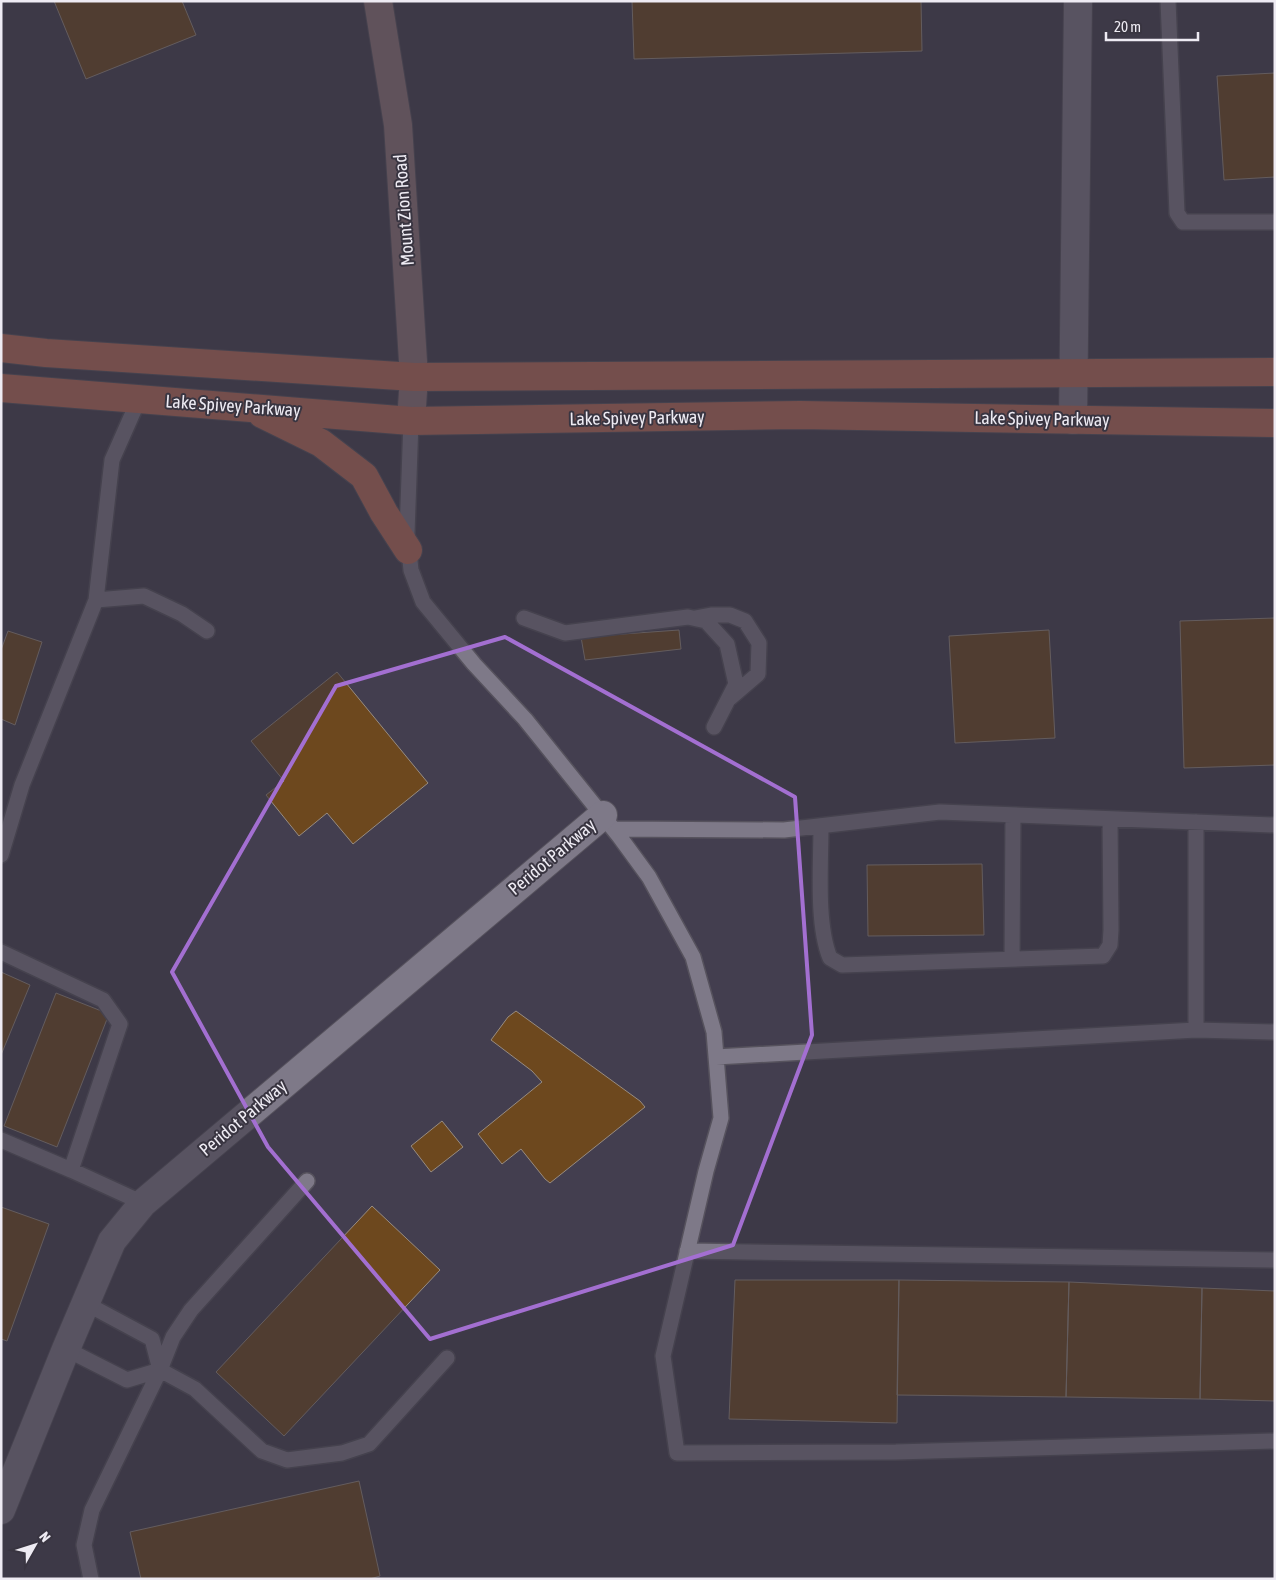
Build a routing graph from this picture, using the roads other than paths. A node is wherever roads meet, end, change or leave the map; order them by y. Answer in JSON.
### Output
{"nodes":[{"id":1,"x":378,"y":1,"type":"edge"},
{"id":2,"x":1078,"y":1,"type":"edge"},
{"id":3,"x":1168,"y":1,"type":"edge"},
{"id":4,"x":1275,"y":222,"type":"edge"},
{"id":5,"x":1,"y":348,"type":"edge"},
{"id":6,"x":1275,"y":372,"type":"edge"},
{"id":7,"x":1073,"y":373,"type":"junction"},
{"id":8,"x":414,"y":377,"type":"junction"},
{"id":9,"x":1,"y":388,"type":"edge"},
{"id":10,"x":139,"y":399,"type":"junction"},
{"id":11,"x":250,"y":408,"type":"junction"},
{"id":12,"x":1073,"y":420,"type":"junction"},
{"id":13,"x":411,"y":421,"type":"junction"},
{"id":14,"x":1275,"y":422,"type":"edge"},
{"id":15,"x":408,"y":550,"type":"junction"},
{"id":16,"x":96,"y":600,"type":"junction"},
{"id":17,"x":524,"y":618,"type":"dead end"},
{"id":18,"x":694,"y":618,"type":"junction"},
{"id":19,"x":207,"y":631,"type":"dead end"},
{"id":20,"x":727,"y":700,"type":"junction"},
{"id":21,"x":714,"y":727,"type":"dead end"},
{"id":22,"x":1013,"y":815,"type":"junction"},
{"id":23,"x":1110,"y":819,"type":"junction"},
{"id":24,"x":608,"y":822,"type":"junction"},
{"id":25,"x":1196,"y":822,"type":"junction"},
{"id":26,"x":1275,"y":825,"type":"edge"},
{"id":27,"x":821,"y":826,"type":"junction"},
{"id":28,"x":1,"y":856,"type":"edge"},
{"id":29,"x":1,"y":952,"type":"edge"},
{"id":30,"x":1012,"y":959,"type":"junction"},
{"id":31,"x":1196,"y":1030,"type":"junction"},
{"id":32,"x":1275,"y":1032,"type":"edge"},
{"id":33,"x":716,"y":1057,"type":"junction"},
{"id":34,"x":1,"y":1140,"type":"edge"},
{"id":35,"x":71,"y":1170,"type":"junction"},
{"id":36,"x":307,"y":1181,"type":"dead end"},
{"id":37,"x":143,"y":1203,"type":"junction"},
{"id":38,"x":687,"y":1251,"type":"junction"},
{"id":39,"x":1275,"y":1260,"type":"edge"},
{"id":40,"x":85,"y":1303,"type":"junction"},
{"id":41,"x":66,"y":1349,"type":"junction"},
{"id":42,"x":447,"y":1358,"type":"dead end"},
{"id":43,"x":160,"y":1370,"type":"junction"},
{"id":44,"x":1275,"y":1441,"type":"edge"},
{"id":45,"x":1,"y":1510,"type":"edge"},
{"id":46,"x":91,"y":1579,"type":"edge"}],
"edges":[{"from":1,"to":8,"type":"street","name":"Mount Zion Road"},
{"from":2,"to":7,"type":"street"},
{"from":3,"to":4,"type":"lane"},
{"from":5,"to":8,"type":"highway"},
{"from":6,"to":7,"type":"highway"},
{"from":7,"to":8,"type":"highway"},
{"from":7,"to":12,"type":"street"},
{"from":8,"to":13,"type":"street","name":"Mount Zion Road"},
{"from":9,"to":10,"type":"highway","name":"Lake Spivey Parkway"},
{"from":10,"to":11,"type":"highway","name":"Lake Spivey Parkway"},
{"from":10,"to":16,"type":"lane"},
{"from":11,"to":13,"type":"highway","name":"Lake Spivey Parkway"},
{"from":11,"to":15,"type":"highway"},
{"from":12,"to":13,"type":"highway","name":"Lake Spivey Parkway"},
{"from":12,"to":14,"type":"highway","name":"Lake Spivey Parkway"},
{"from":13,"to":15,"type":"lane"},
{"from":15,"to":24,"type":"lane"},
{"from":16,"to":19,"type":"lane"},
{"from":16,"to":28,"type":"lane"},
{"from":17,"to":18,"type":"lane"},
{"from":18,"to":20,"type":"lane"},
{"from":18,"to":20,"type":"lane"},
{"from":20,"to":21,"type":"lane"},
{"from":22,"to":23,"type":"lane"},
{"from":22,"to":27,"type":"lane"},
{"from":22,"to":30,"type":"lane"},
{"from":23,"to":25,"type":"lane"},
{"from":23,"to":30,"type":"lane"},
{"from":24,"to":27,"type":"lane"},
{"from":24,"to":33,"type":"lane"},
{"from":24,"to":37,"type":"street","name":"Peridot Parkway"},
{"from":25,"to":26,"type":"lane"},
{"from":25,"to":31,"type":"lane"},
{"from":27,"to":30,"type":"lane"},
{"from":29,"to":35,"type":"lane"},
{"from":31,"to":32,"type":"lane"},
{"from":31,"to":33,"type":"lane"},
{"from":33,"to":38,"type":"lane"},
{"from":34,"to":35,"type":"lane"},
{"from":35,"to":37,"type":"lane"},
{"from":36,"to":43,"type":"lane"},
{"from":37,"to":40,"type":"street","name":"Peridot Parkway"},
{"from":38,"to":39,"type":"lane"},
{"from":38,"to":44,"type":"lane"},
{"from":40,"to":41,"type":"street","name":"Peridot Parkway"},
{"from":40,"to":43,"type":"lane"},
{"from":41,"to":43,"type":"lane"},
{"from":41,"to":45,"type":"street","name":"Peridot Parkway"},
{"from":42,"to":43,"type":"lane"},
{"from":43,"to":46,"type":"lane"}]}
